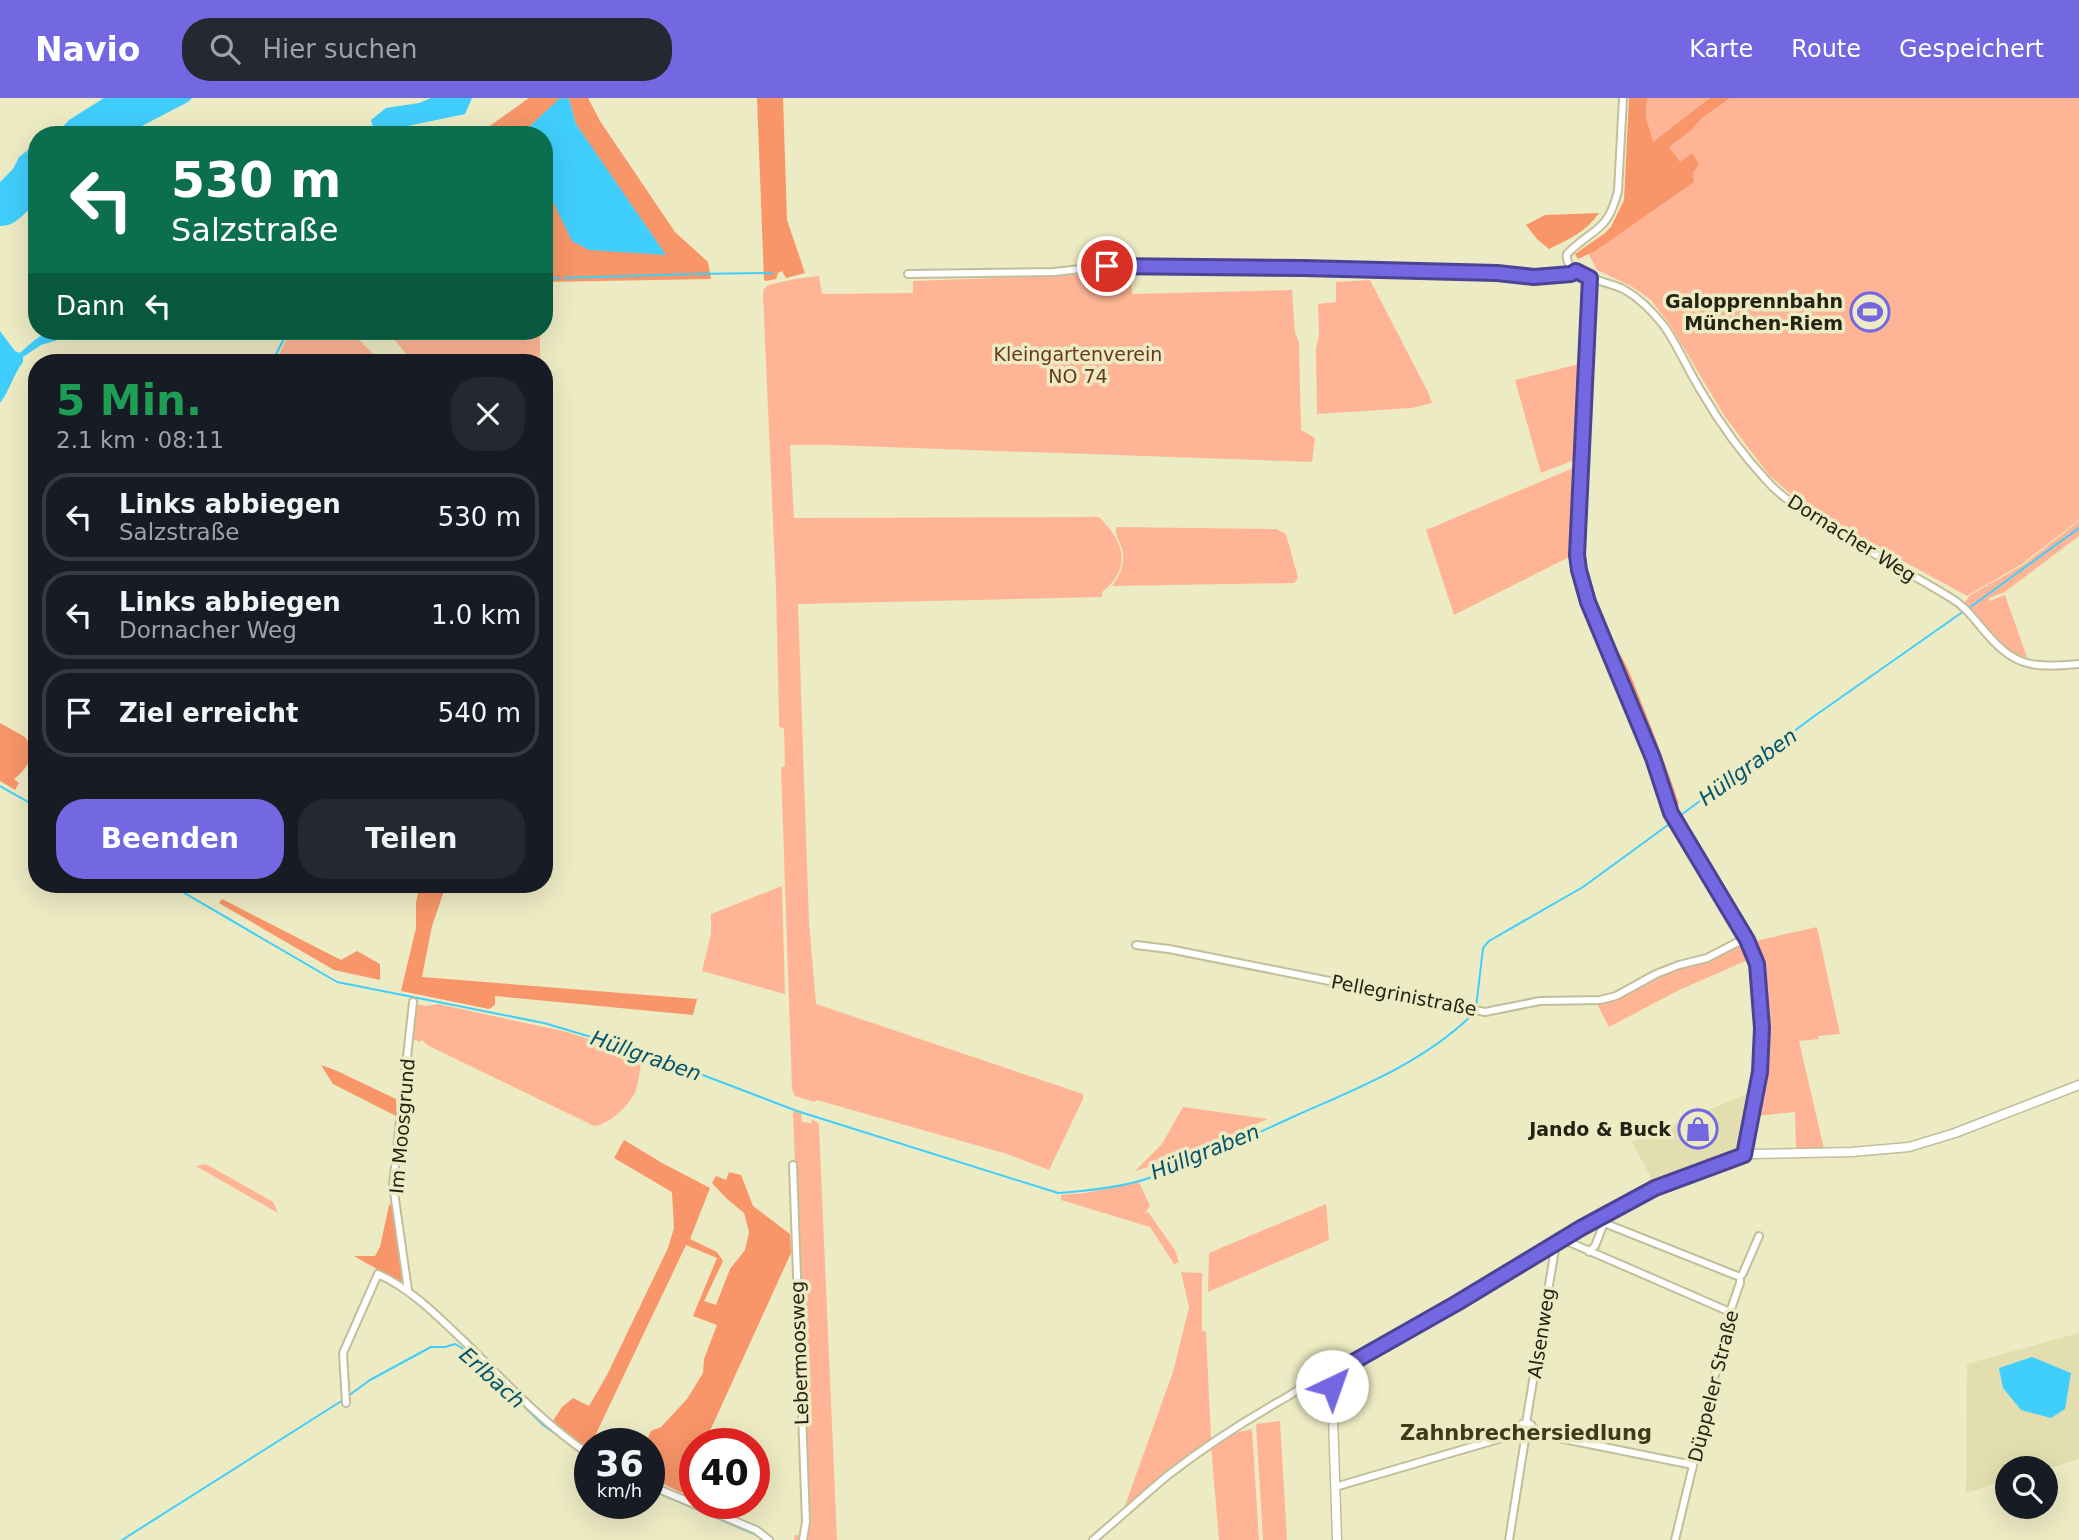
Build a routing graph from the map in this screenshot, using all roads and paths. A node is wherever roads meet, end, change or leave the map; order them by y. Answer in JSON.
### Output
{"nodes":[{"id":1,"x":1623,"y":98,"type":"edge"},
{"id":2,"x":1576,"y":271,"type":"junction"},
{"id":3,"x":908,"y":274,"type":"dead end"},
{"id":4,"x":1590,"y":278,"type":"junction"},
{"id":5,"x":2079,"y":664,"type":"edge"},
{"id":6,"x":1747,"y":940,"type":"junction"},
{"id":7,"x":1136,"y":945,"type":"dead end"},
{"id":8,"x":414,"y":1002,"type":"dead end"},
{"id":9,"x":2079,"y":1085,"type":"edge"},
{"id":10,"x":1744,"y":1155,"type":"junction"},
{"id":11,"x":793,"y":1165,"type":"dead end"},
{"id":12,"x":1602,"y":1220,"type":"junction"},
{"id":13,"x":1759,"y":1236,"type":"dead end"},
{"id":14,"x":1559,"y":1241,"type":"junction"},
{"id":15,"x":1589,"y":1252,"type":"junction"},
{"id":16,"x":1740,"y":1277,"type":"junction"},
{"id":17,"x":408,"y":1290,"type":"junction"},
{"id":18,"x":1730,"y":1312,"type":"junction"},
{"id":19,"x":1334,"y":1380,"type":"junction"},
{"id":20,"x":346,"y":1403,"type":"dead end"},
{"id":21,"x":1526,"y":1423,"type":"junction"},
{"id":22,"x":1519,"y":1433,"type":"junction"},
{"id":23,"x":1534,"y":1433,"type":"junction"},
{"id":24,"x":1525,"y":1439,"type":"junction"},
{"id":25,"x":574,"y":1443,"type":"edge"},
{"id":26,"x":1693,"y":1465,"type":"junction"},
{"id":27,"x":1335,"y":1487,"type":"junction"},
{"id":28,"x":665,"y":1492,"type":"edge"},
{"id":29,"x":769,"y":1540,"type":"edge"},
{"id":30,"x":803,"y":1540,"type":"edge"},
{"id":31,"x":1093,"y":1540,"type":"edge"},
{"id":32,"x":1337,"y":1540,"type":"edge"},
{"id":33,"x":1509,"y":1540,"type":"edge"},
{"id":34,"x":1675,"y":1540,"type":"edge"}],
"edges":[{"from":1,"to":2,"type":"street","name":"Dornacher Weg"},
{"from":2,"to":3,"type":"street"},
{"from":2,"to":4,"type":"street","name":"Dornacher Weg"},
{"from":4,"to":5,"type":"street","name":"Dornacher Weg"},
{"from":4,"to":6,"type":"street"},
{"from":6,"to":7,"type":"street","name":"Pellegrinistraße"},
{"from":6,"to":10,"type":"street"},
{"from":8,"to":17,"type":"street","name":"Im Moosgrund"},
{"from":9,"to":10,"type":"street"},
{"from":10,"to":12,"type":"street"},
{"from":11,"to":30,"type":"street","name":"Lebermoosweg"},
{"from":12,"to":14,"type":"street"},
{"from":12,"to":15,"type":"street"},
{"from":12,"to":16,"type":"street"},
{"from":13,"to":16,"type":"street","name":"Düppeler Straße"},
{"from":14,"to":15,"type":"street"},
{"from":14,"to":19,"type":"street"},
{"from":14,"to":21,"type":"street","name":"Alsenweg"},
{"from":15,"to":18,"type":"street"},
{"from":16,"to":18,"type":"street","name":"Düppeler Straße"},
{"from":17,"to":20,"type":"street"},
{"from":17,"to":25,"type":"street"},
{"from":18,"to":26,"type":"street","name":"Düppeler Straße"},
{"from":19,"to":27,"type":"street"},
{"from":19,"to":31,"type":"street"},
{"from":21,"to":22,"type":"street","name":"Alsenweg"},
{"from":21,"to":23,"type":"street"},
{"from":22,"to":24,"type":"street"},
{"from":22,"to":27,"type":"street"},
{"from":23,"to":24,"type":"street"},
{"from":23,"to":26,"type":"street"},
{"from":24,"to":33,"type":"street"},
{"from":26,"to":34,"type":"street","name":"Düppeler Straße"},
{"from":27,"to":32,"type":"street"},
{"from":28,"to":29,"type":"street"}]}
